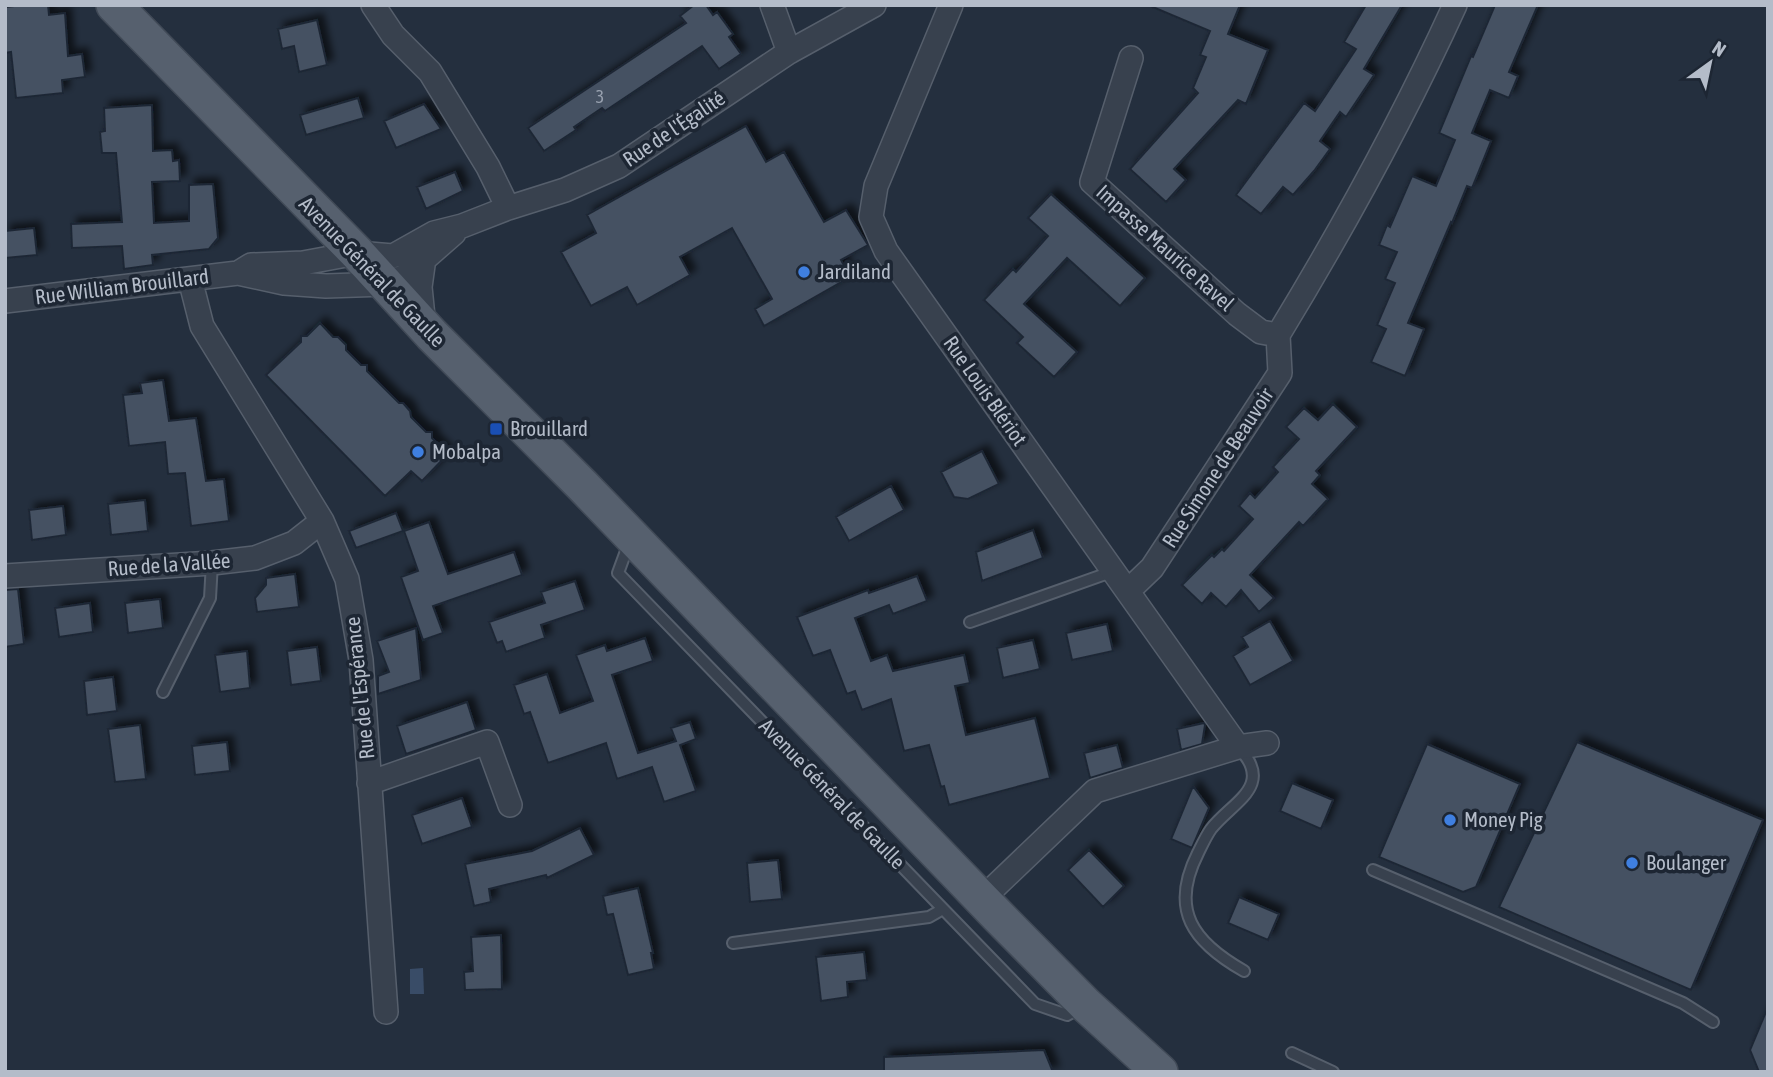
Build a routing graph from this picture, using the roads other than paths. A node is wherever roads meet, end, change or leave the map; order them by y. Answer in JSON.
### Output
{"nodes":[{"id":1,"x":114,"y":5,"type":"edge"},
{"id":2,"x":373,"y":5,"type":"edge"},
{"id":3,"x":772,"y":5,"type":"edge"},
{"id":4,"x":874,"y":5,"type":"edge"},
{"id":5,"x":951,"y":5,"type":"edge"},
{"id":6,"x":1455,"y":5,"type":"edge"},
{"id":7,"x":789,"y":52,"type":"junction"},
{"id":8,"x":1131,"y":58,"type":"dead end"},
{"id":9,"x":508,"y":208,"type":"junction"},
{"id":10,"x":462,"y":226,"type":"junction"},
{"id":11,"x":356,"y":253,"type":"junction"},
{"id":12,"x":424,"y":258,"type":"junction"},
{"id":13,"x":238,"y":273,"type":"junction"},
{"id":14,"x":190,"y":279,"type":"junction"},
{"id":15,"x":386,"y":284,"type":"junction"},
{"id":16,"x":5,"y":301,"type":"edge"},
{"id":17,"x":424,"y":327,"type":"junction"},
{"id":18,"x":1278,"y":335,"type":"junction"},
{"id":19,"x":322,"y":521,"type":"junction"},
{"id":20,"x":632,"y":537,"type":"junction"},
{"id":21,"x":212,"y":563,"type":"junction"},
{"id":22,"x":1114,"y":571,"type":"junction"},
{"id":23,"x":5,"y":576,"type":"edge"},
{"id":24,"x":1129,"y":590,"type":"junction"},
{"id":25,"x":970,"y":622,"type":"dead end"},
{"id":26,"x":163,"y":692,"type":"dead end"},
{"id":27,"x":1267,"y":743,"type":"dead end"},
{"id":28,"x":1238,"y":747,"type":"junction"},
{"id":29,"x":369,"y":783,"type":"junction"},
{"id":30,"x":510,"y":805,"type":"dead end"},
{"id":31,"x":1373,"y":870,"type":"dead end"},
{"id":32,"x":982,"y":899,"type":"junction"},
{"id":33,"x":943,"y":909,"type":"junction"},
{"id":34,"x":733,"y":943,"type":"dead end"},
{"id":35,"x":1244,"y":971,"type":"dead end"},
{"id":36,"x":1086,"y":1005,"type":"junction"},
{"id":37,"x":386,"y":1012,"type":"dead end"},
{"id":38,"x":1713,"y":1022,"type":"dead end"},
{"id":39,"x":1292,"y":1053,"type":"dead end"},
{"id":40,"x":1142,"y":1072,"type":"edge"},
{"id":41,"x":1160,"y":1072,"type":"edge"},
{"id":42,"x":1333,"y":1072,"type":"edge"}],
"edges":[{"from":1,"to":11,"type":"main road","name":"Avenue Général de Gaulle"},
{"from":2,"to":9,"type":"street"},
{"from":3,"to":7,"type":"street"},
{"from":4,"to":7,"type":"street","name":"Rue de l'Égalité"},
{"from":5,"to":22,"type":"street","name":"Rue Louis Blériot"},
{"from":6,"to":18,"type":"street"},
{"from":7,"to":9,"type":"street","name":"Rue de l'Égalité"},
{"from":8,"to":18,"type":"street","name":"Impasse Maurice Ravel"},
{"from":9,"to":10,"type":"street","name":"Rue de l'Égalité"},
{"from":10,"to":11,"type":"street","name":"Rue de l'Égalité"},
{"from":10,"to":12,"type":"street","name":"Rue de l'Égalité"},
{"from":11,"to":13,"type":"street","name":"Rue William Brouillard"},
{"from":11,"to":15,"type":"main road","name":"Avenue Général de Gaulle"},
{"from":12,"to":15,"type":"street","name":"Rue de l'Égalité"},
{"from":12,"to":17,"type":"street"},
{"from":13,"to":14,"type":"street","name":"Rue William Brouillard"},
{"from":13,"to":15,"type":"street","name":"Rue William Brouillard"},
{"from":14,"to":16,"type":"street","name":"Rue William Brouillard"},
{"from":14,"to":19,"type":"street","name":"Rue de l'Espérance"},
{"from":15,"to":17,"type":"main road","name":"Avenue Général de Gaulle"},
{"from":17,"to":20,"type":"main road","name":"Avenue Général de Gaulle"},
{"from":18,"to":24,"type":"street","name":"Rue Simone de Beauvoir"},
{"from":19,"to":21,"type":"street","name":"Rue de la Vallée"},
{"from":19,"to":29,"type":"street","name":"Rue de l'Espérance"},
{"from":20,"to":32,"type":"main road","name":"Avenue Général de Gaulle"},
{"from":20,"to":33,"type":"lane","name":"Avenue Général de Gaulle"},
{"from":21,"to":23,"type":"street","name":"Rue de la Vallée"},
{"from":21,"to":26,"type":"lane"},
{"from":22,"to":24,"type":"street","name":"Rue Louis Blériot"},
{"from":22,"to":25,"type":"lane"},
{"from":24,"to":28,"type":"street","name":"Rue Louis Blériot"},
{"from":27,"to":28,"type":"street"},
{"from":28,"to":32,"type":"street"},
{"from":28,"to":35,"type":"lane"},
{"from":29,"to":30,"type":"street"},
{"from":29,"to":37,"type":"street","name":"Rue de l'Espérance"},
{"from":31,"to":38,"type":"lane"},
{"from":32,"to":36,"type":"main road","name":"Avenue Général de Gaulle"},
{"from":33,"to":34,"type":"lane"},
{"from":33,"to":36,"type":"lane","name":"Avenue Général de Gaulle"},
{"from":36,"to":40,"type":"main road","name":"Avenue Général de Gaulle"},
{"from":36,"to":41,"type":"main road","name":"Avenue Général de Gaulle"},
{"from":39,"to":42,"type":"lane"}]}
